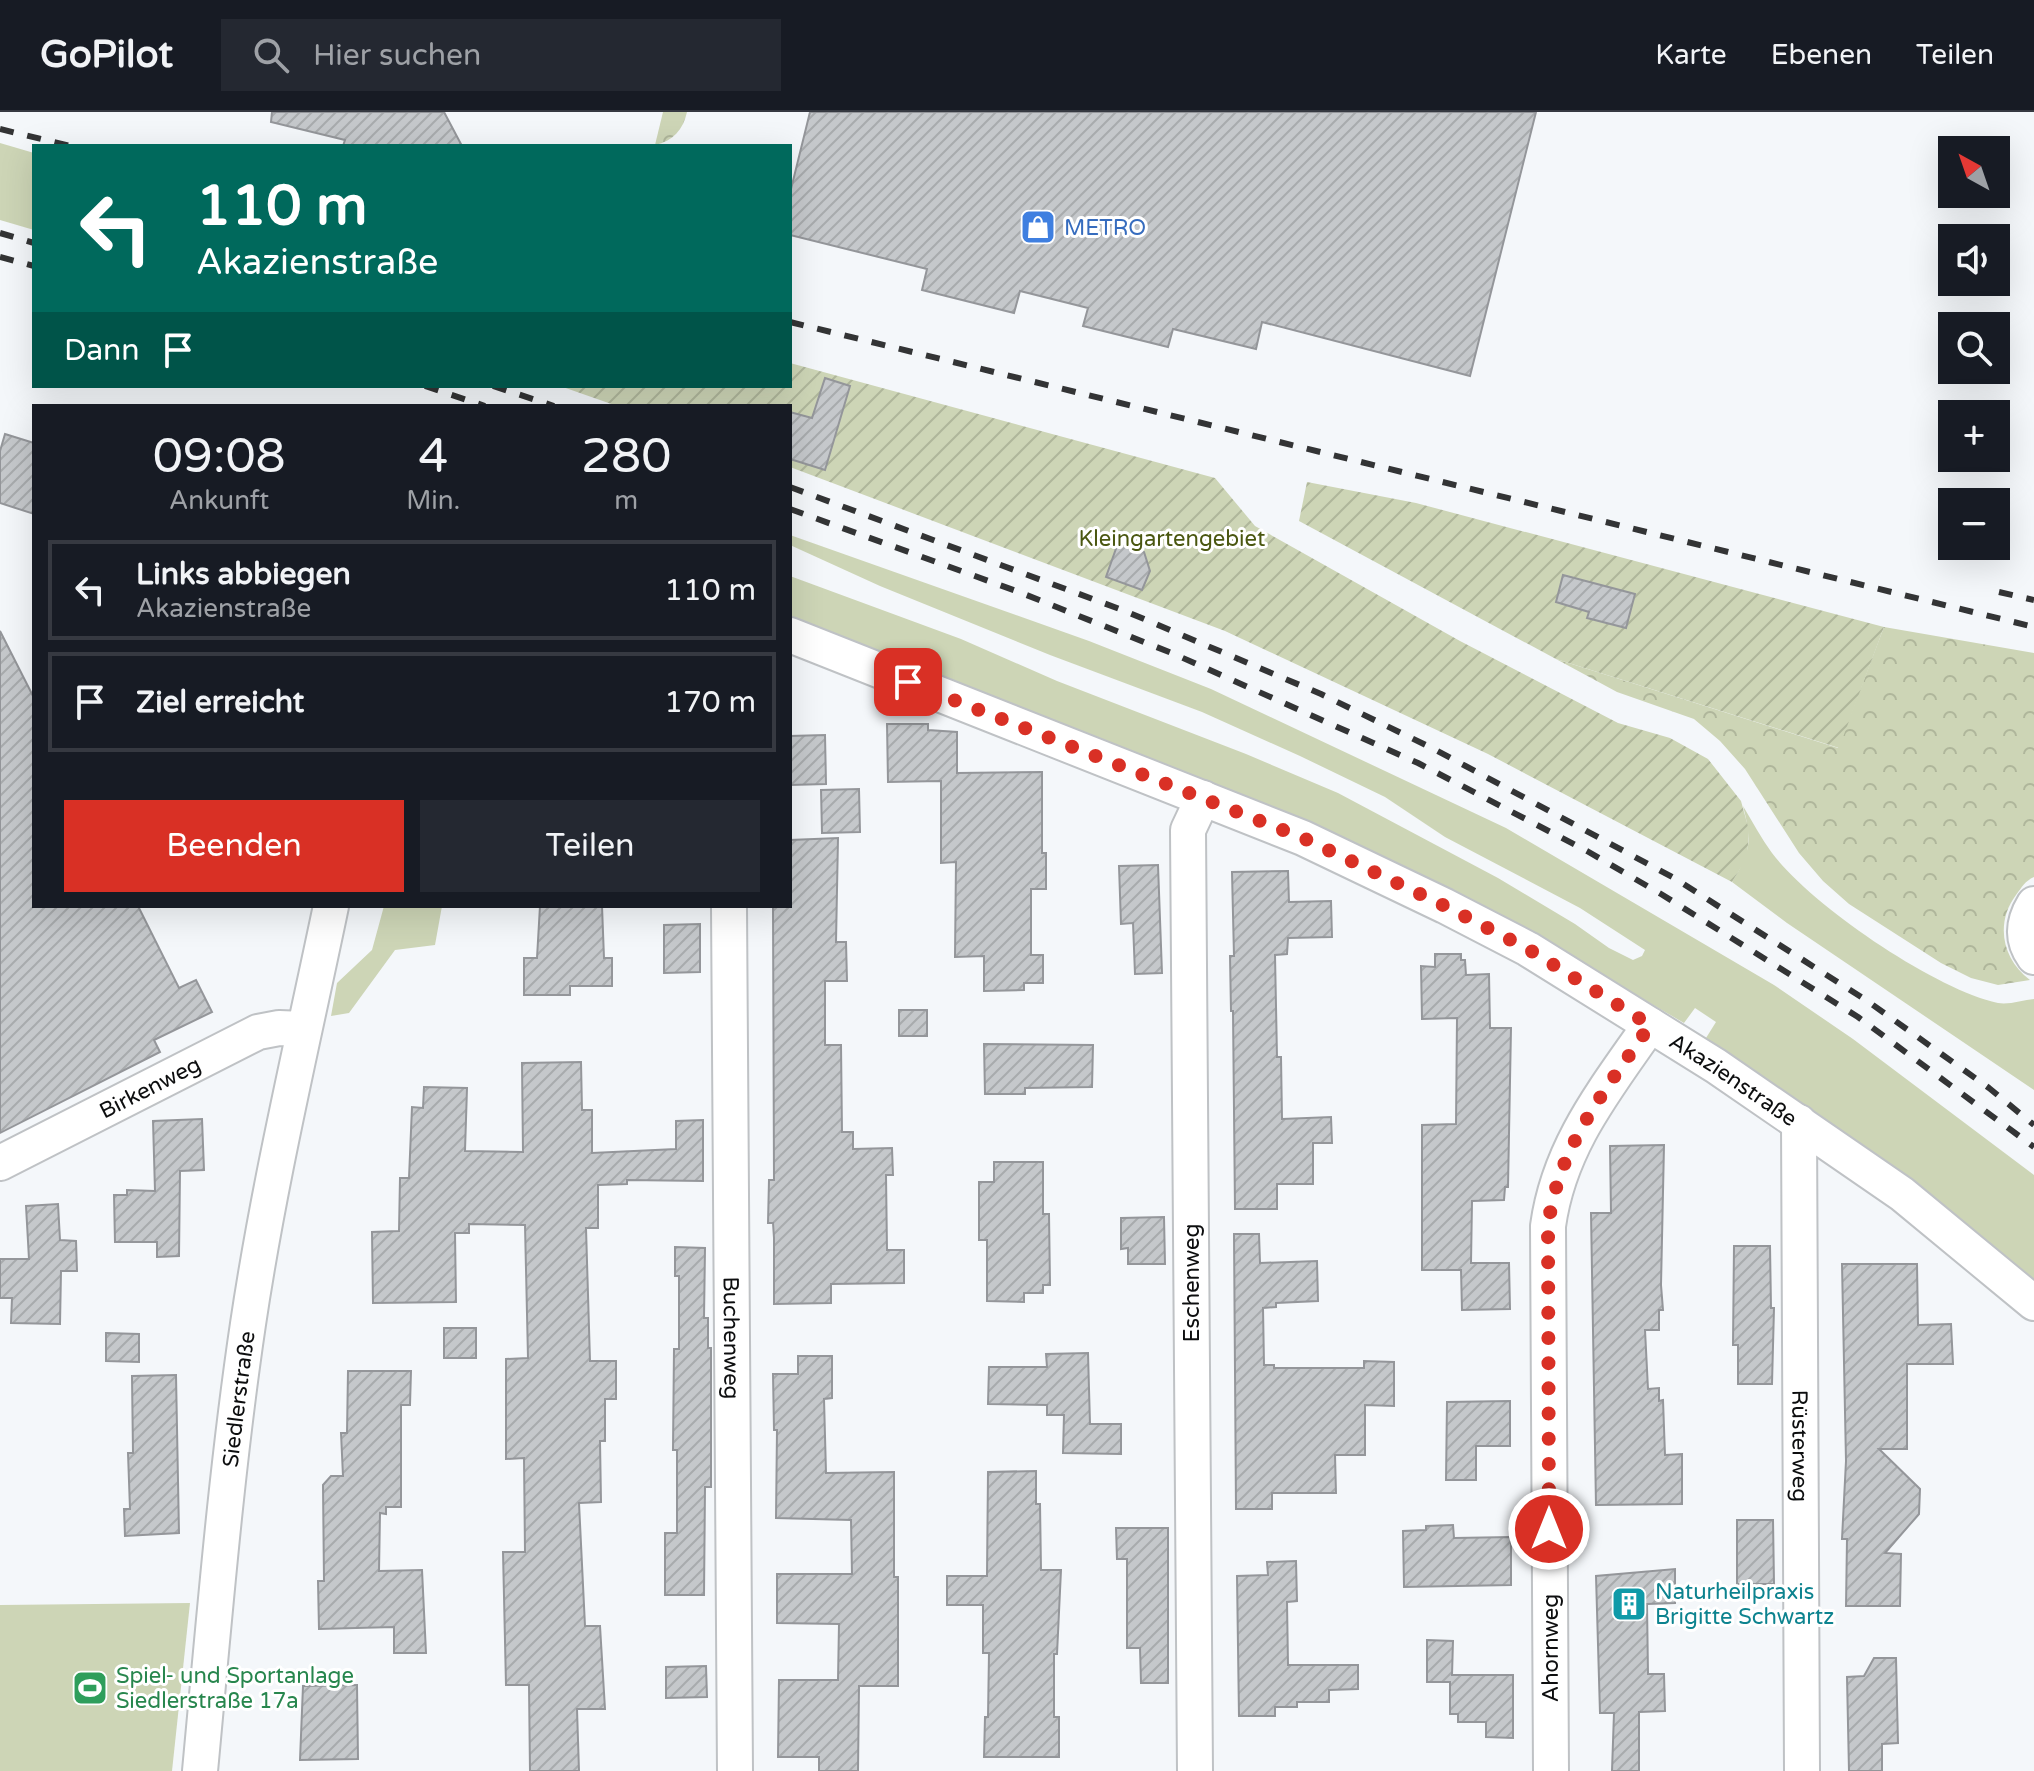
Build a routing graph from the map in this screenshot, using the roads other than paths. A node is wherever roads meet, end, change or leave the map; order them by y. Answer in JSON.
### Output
{"nodes":[{"id":1,"x":792,"y":636,"type":"edge"},
{"id":2,"x":1203,"y":798,"type":"junction"},
{"id":3,"x":2034,"y":904,"type":"edge"},
{"id":4,"x":331,"y":908,"type":"edge"},
{"id":5,"x":729,"y":908,"type":"edge"},
{"id":6,"x":2034,"y":957,"type":"edge"},
{"id":7,"x":1650,"y":1025,"type":"junction"},
{"id":8,"x":304,"y":1029,"type":"junction"},
{"id":9,"x":1799,"y":1122,"type":"junction"},
{"id":10,"x":0,"y":1163,"type":"edge"},
{"id":11,"x":2034,"y":1303,"type":"edge"},
{"id":12,"x":200,"y":1771,"type":"edge"},
{"id":13,"x":735,"y":1771,"type":"edge"},
{"id":14,"x":1195,"y":1771,"type":"edge"},
{"id":15,"x":1551,"y":1771,"type":"edge"},
{"id":16,"x":1802,"y":1771,"type":"edge"}],
"edges":[{"from":1,"to":2,"type":"street","name":"Akazienstraße"},
{"from":2,"to":7,"type":"street","name":"Akazienstraße"},
{"from":2,"to":14,"type":"street","name":"Eschenweg"},
{"from":3,"to":6,"type":"street"},
{"from":4,"to":8,"type":"street"},
{"from":5,"to":13,"type":"street","name":"Buchenweg"},
{"from":7,"to":9,"type":"street","name":"Akazienstraße"},
{"from":7,"to":15,"type":"street","name":"Ahornweg"},
{"from":8,"to":10,"type":"street","name":"Birkenweg"},
{"from":8,"to":12,"type":"street","name":"Siedlerstraße"},
{"from":9,"to":11,"type":"street","name":"Akazienstraße"},
{"from":9,"to":16,"type":"street","name":"Rüsterweg"}]}
